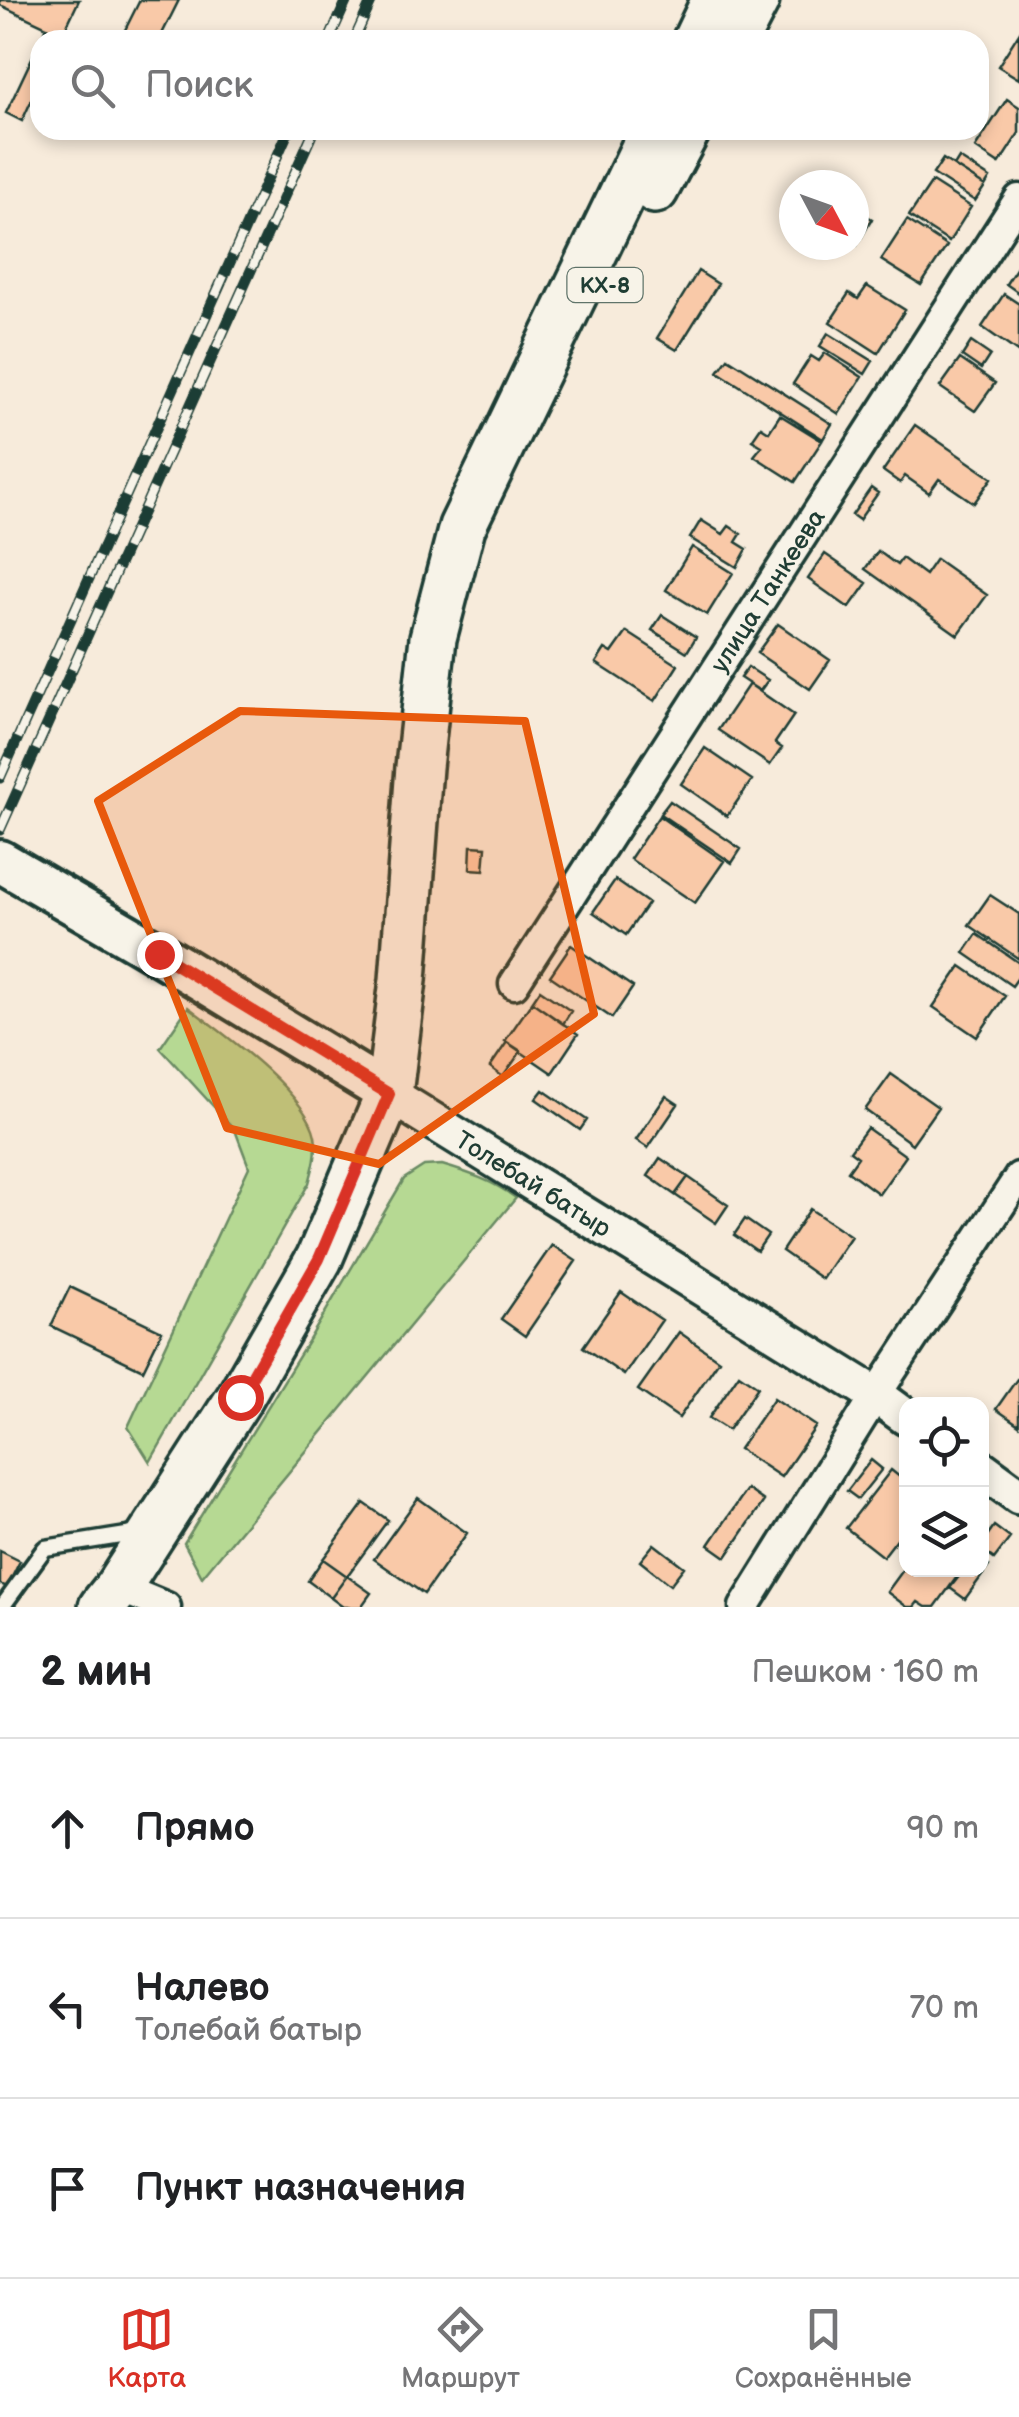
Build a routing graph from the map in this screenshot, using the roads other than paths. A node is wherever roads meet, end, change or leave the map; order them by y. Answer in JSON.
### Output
{"nodes":[{"id":1,"x":715,"y":0,"type":"edge"},
{"id":2,"x":756,"y":0,"type":"edge"},
{"id":3,"x":701,"y":30,"type":"edge"},
{"id":4,"x":740,"y":30,"type":"edge"},
{"id":5,"x":647,"y":140,"type":"edge"},
{"id":6,"x":682,"y":140,"type":"edge"},
{"id":7,"x":1019,"y":199,"type":"edge"},
{"id":8,"x":508,"y":430,"type":"junction"},
{"id":9,"x":0,"y":861,"type":"edge"},
{"id":10,"x":514,"y":984,"type":"dead end"},
{"id":11,"x":389,"y":1094,"type":"junction"},
{"id":12,"x":1019,"y":1177,"type":"edge"},
{"id":13,"x":876,"y":1395,"type":"junction"},
{"id":14,"x":899,"y":1411,"type":"edge"},
{"id":15,"x":989,"y":1474,"type":"edge"},
{"id":16,"x":1019,"y":1496,"type":"edge"},
{"id":17,"x":154,"y":1531,"type":"junction"},
{"id":18,"x":110,"y":1597,"type":"edge"},
{"id":19,"x":2,"y":1607,"type":"edge"},
{"id":20,"x":166,"y":1607,"type":"edge"},
{"id":21,"x":744,"y":1607,"type":"edge"}],
"edges":[{"from":1,"to":3,"type":"main road"},
{"from":2,"to":4,"type":"main road"},
{"from":5,"to":8,"type":"main road","number":"КХ-8"},
{"from":6,"to":8,"type":"main road","number":"КХ-8"},
{"from":7,"to":10,"type":"street","name":"улица Танкеева"},
{"from":8,"to":11,"type":"main road","number":"КХ-8"},
{"from":9,"to":11,"type":"main road","name":"Толебай батыр"},
{"from":11,"to":13,"type":"street","name":"Толебай батыр"},
{"from":11,"to":17,"type":"main road","number":"КХ-8"},
{"from":12,"to":13,"type":"street"},
{"from":13,"to":14,"type":"street","name":"Толебай батыр"},
{"from":13,"to":21,"type":"street"},
{"from":15,"to":16,"type":"street"},
{"from":17,"to":18,"type":"main road","number":"КХ-8"},
{"from":17,"to":19,"type":"lane"},
{"from":18,"to":20,"type":"street"}]}
